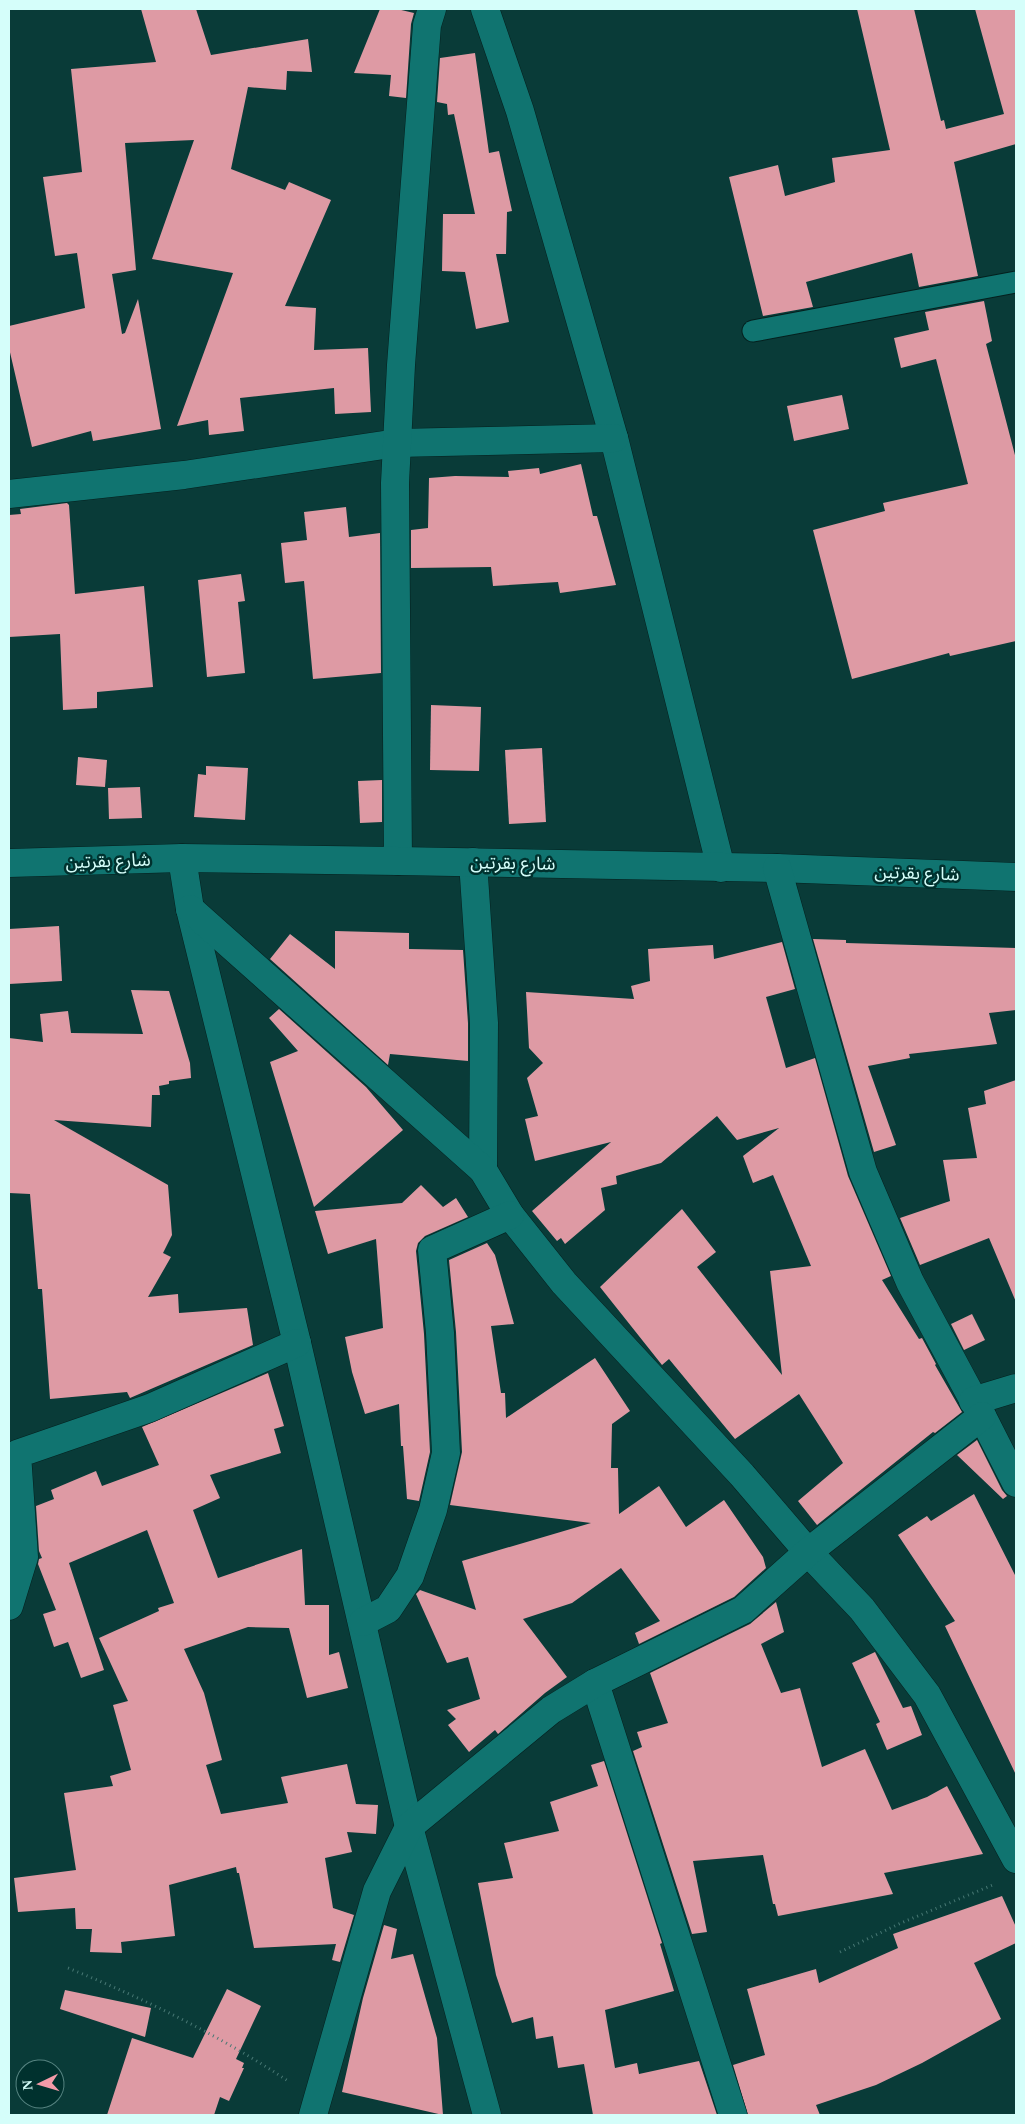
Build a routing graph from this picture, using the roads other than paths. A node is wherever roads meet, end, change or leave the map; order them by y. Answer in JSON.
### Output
{"nodes":[{"id":1,"x":432,"y":9,"type":"edge"},
{"id":2,"x":485,"y":9,"type":"edge"},
{"id":3,"x":1016,"y":282,"type":"edge"},
{"id":4,"x":753,"y":331,"type":"dead end"},
{"id":5,"x":614,"y":438,"type":"junction"},
{"id":6,"x":397,"y":443,"type":"junction"},
{"id":7,"x":9,"y":494,"type":"edge"},
{"id":8,"x":182,"y":858,"type":"junction"},
{"id":9,"x":398,"y":861,"type":"junction"},
{"id":10,"x":473,"y":862,"type":"junction"},
{"id":11,"x":9,"y":864,"type":"edge"},
{"id":12,"x":721,"y":868,"type":"junction"},
{"id":13,"x":777,"y":868,"type":"junction"},
{"id":14,"x":1016,"y":877,"type":"edge"},
{"id":15,"x":190,"y":909,"type":"junction"},
{"id":16,"x":483,"y":1170,"type":"junction"},
{"id":17,"x":510,"y":1214,"type":"junction"},
{"id":18,"x":297,"y":1343,"type":"junction"},
{"id":19,"x":1016,"y":1388,"type":"edge"},
{"id":20,"x":978,"y":1408,"type":"junction"},
{"id":21,"x":1016,"y":1483,"type":"edge"},
{"id":22,"x":808,"y":1552,"type":"junction"},
{"id":23,"x":9,"y":1606,"type":"edge"},
{"id":24,"x":363,"y":1622,"type":"junction"},
{"id":25,"x":594,"y":1683,"type":"junction"},
{"id":26,"x":409,"y":1827,"type":"junction"},
{"id":27,"x":1016,"y":1859,"type":"edge"},
{"id":28,"x":315,"y":2108,"type":"edge"},
{"id":29,"x":487,"y":2115,"type":"edge"},
{"id":30,"x":733,"y":2115,"type":"edge"}],
"edges":[{"from":1,"to":6,"type":"street"},
{"from":2,"to":5,"type":"street"},
{"from":3,"to":4,"type":"lane"},
{"from":5,"to":6,"type":"street"},
{"from":5,"to":12,"type":"street"},
{"from":6,"to":7,"type":"street"},
{"from":6,"to":9,"type":"street"},
{"from":8,"to":9,"type":"street","name":"شارع بقرتين"},
{"from":8,"to":11,"type":"street","name":"شارع بقرتين"},
{"from":8,"to":15,"type":"street"},
{"from":9,"to":10,"type":"street","name":"شارع بقرتين"},
{"from":10,"to":12,"type":"street","name":"شارع بقرتين"},
{"from":10,"to":16,"type":"street"},
{"from":12,"to":13,"type":"street","name":"شارع بقرتين"},
{"from":13,"to":14,"type":"street","name":"شارع بقرتين"},
{"from":13,"to":20,"type":"street"},
{"from":15,"to":16,"type":"street"},
{"from":15,"to":18,"type":"street"},
{"from":16,"to":17,"type":"street"},
{"from":17,"to":22,"type":"street"},
{"from":17,"to":24,"type":"street"},
{"from":18,"to":23,"type":"street"},
{"from":18,"to":24,"type":"street"},
{"from":19,"to":20,"type":"street"},
{"from":20,"to":21,"type":"street"},
{"from":20,"to":22,"type":"street"},
{"from":22,"to":25,"type":"street"},
{"from":22,"to":27,"type":"street"},
{"from":24,"to":26,"type":"street"},
{"from":25,"to":26,"type":"street"},
{"from":25,"to":30,"type":"street"},
{"from":26,"to":28,"type":"street"},
{"from":26,"to":29,"type":"street"}]}
